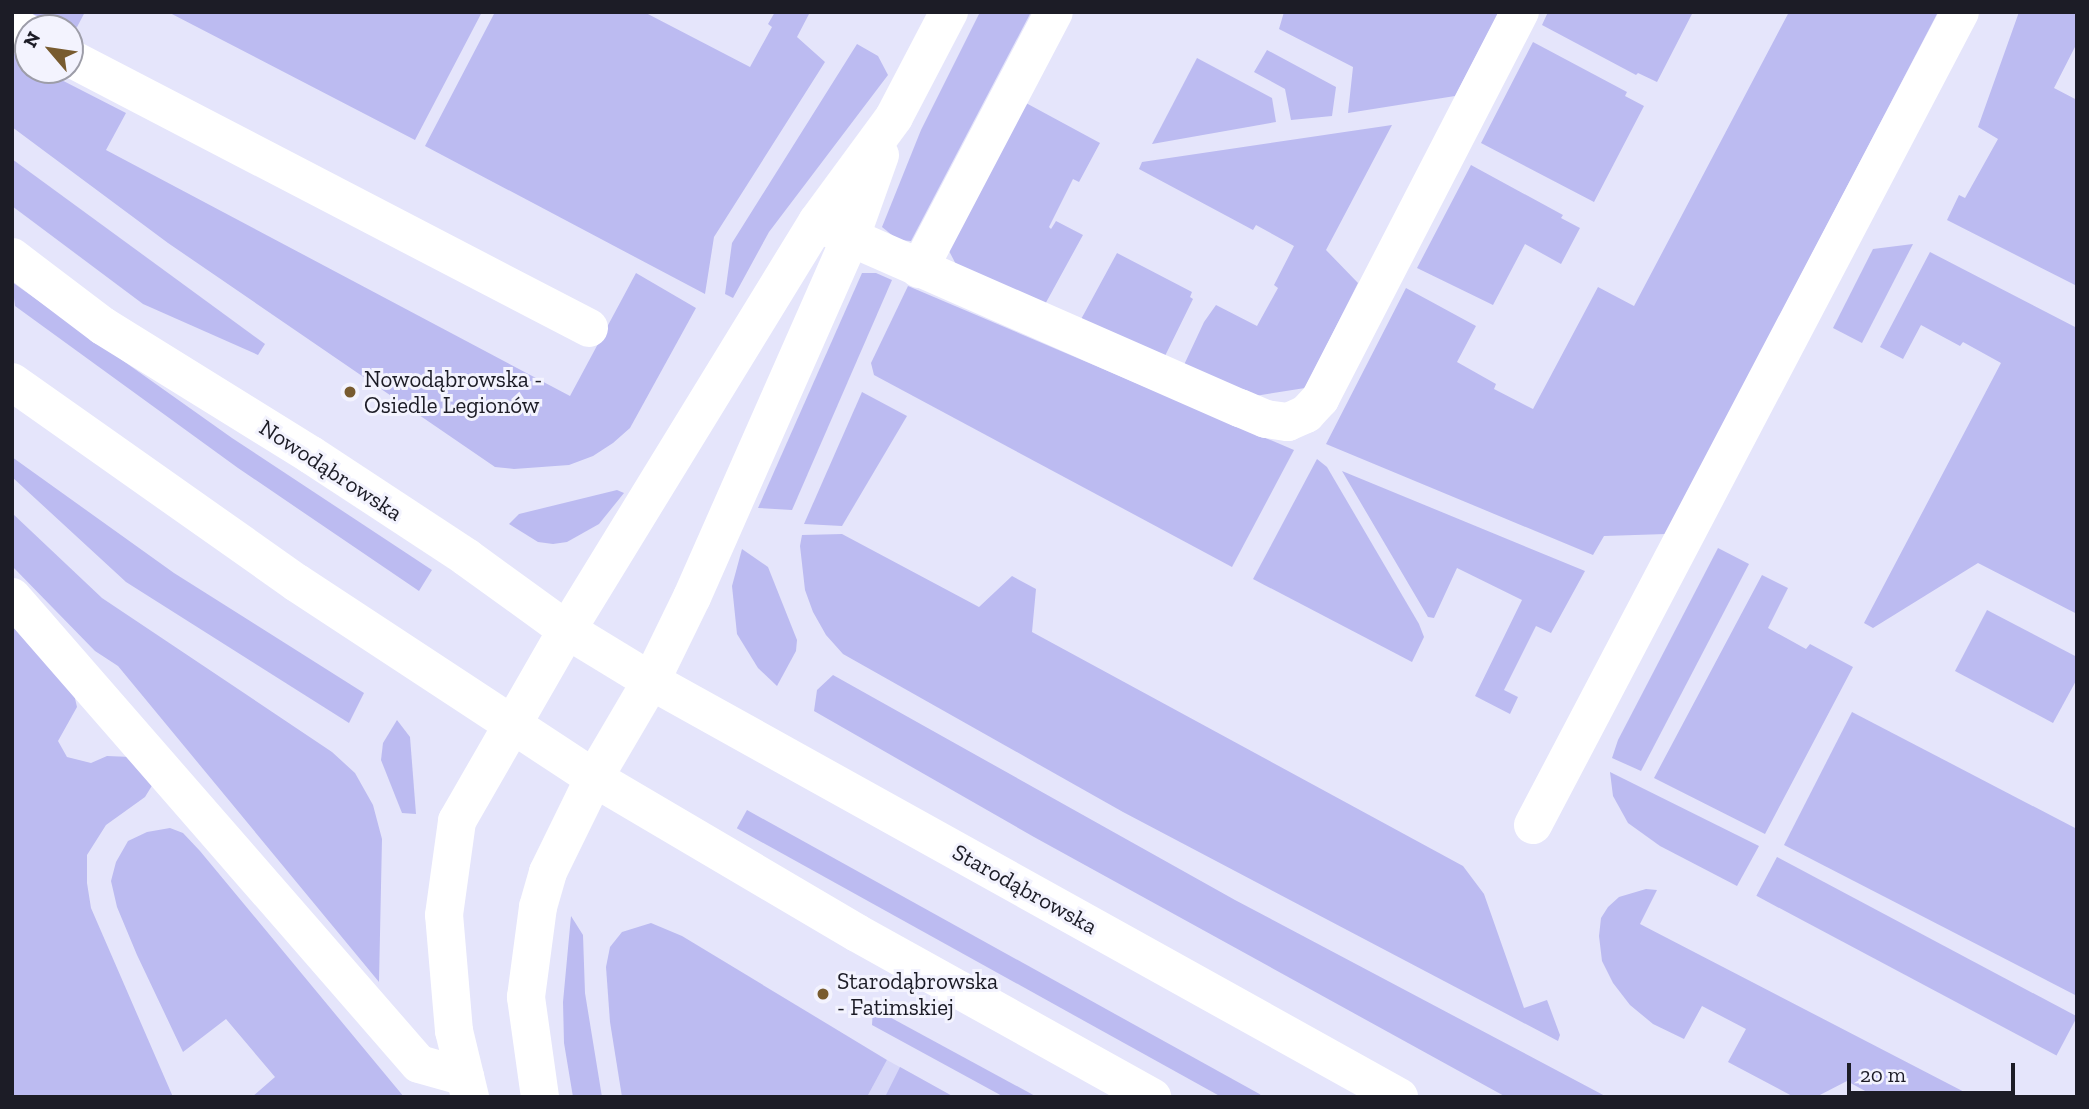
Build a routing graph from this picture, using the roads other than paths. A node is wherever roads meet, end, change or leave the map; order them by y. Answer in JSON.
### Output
{"nodes":[{"id":1,"x":948,"y":12,"type":"edge"},
{"id":2,"x":1054,"y":12,"type":"edge"},
{"id":3,"x":1520,"y":12,"type":"edge"},
{"id":4,"x":1960,"y":12,"type":"edge"},
{"id":5,"x":84,"y":65,"type":"edge"},
{"id":6,"x":894,"y":117,"type":"junction"},
{"id":7,"x":817,"y":222,"type":"junction"},
{"id":8,"x":850,"y":239,"type":"junction"},
{"id":9,"x":12,"y":257,"type":"edge"},
{"id":10,"x":919,"y":269,"type":"junction"},
{"id":11,"x":589,"y":328,"type":"dead end"},
{"id":12,"x":12,"y":382,"type":"edge"},
{"id":13,"x":12,"y":597,"type":"edge"},
{"id":14,"x":567,"y":630,"type":"junction"},
{"id":15,"x":650,"y":681,"type":"junction"},
{"id":16,"x":512,"y":723,"type":"junction"},
{"id":17,"x":594,"y":778,"type":"junction"},
{"id":18,"x":1533,"y":825,"type":"dead end"},
{"id":19,"x":467,"y":1087,"type":"edge"},
{"id":20,"x":540,"y":1097,"type":"edge"},
{"id":21,"x":1152,"y":1097,"type":"edge"},
{"id":22,"x":1399,"y":1097,"type":"edge"}],
"edges":[{"from":1,"to":6,"type":"street"},
{"from":2,"to":10,"type":"street"},
{"from":3,"to":10,"type":"street"},
{"from":4,"to":18,"type":"street"},
{"from":5,"to":11,"type":"street"},
{"from":6,"to":7,"type":"street"},
{"from":6,"to":8,"type":"street"},
{"from":7,"to":8,"type":"street"},
{"from":7,"to":14,"type":"street"},
{"from":8,"to":10,"type":"street"},
{"from":8,"to":15,"type":"street"},
{"from":9,"to":14,"type":"street","name":"Nowodąbrowska"},
{"from":12,"to":16,"type":"street"},
{"from":13,"to":19,"type":"street"},
{"from":14,"to":15,"type":"street","name":"Nowodąbrowska"},
{"from":14,"to":16,"type":"street"},
{"from":15,"to":17,"type":"street"},
{"from":15,"to":22,"type":"street","name":"Starodąbrowska"},
{"from":16,"to":17,"type":"street"},
{"from":16,"to":19,"type":"street"},
{"from":17,"to":20,"type":"street"},
{"from":17,"to":21,"type":"street"}]}
